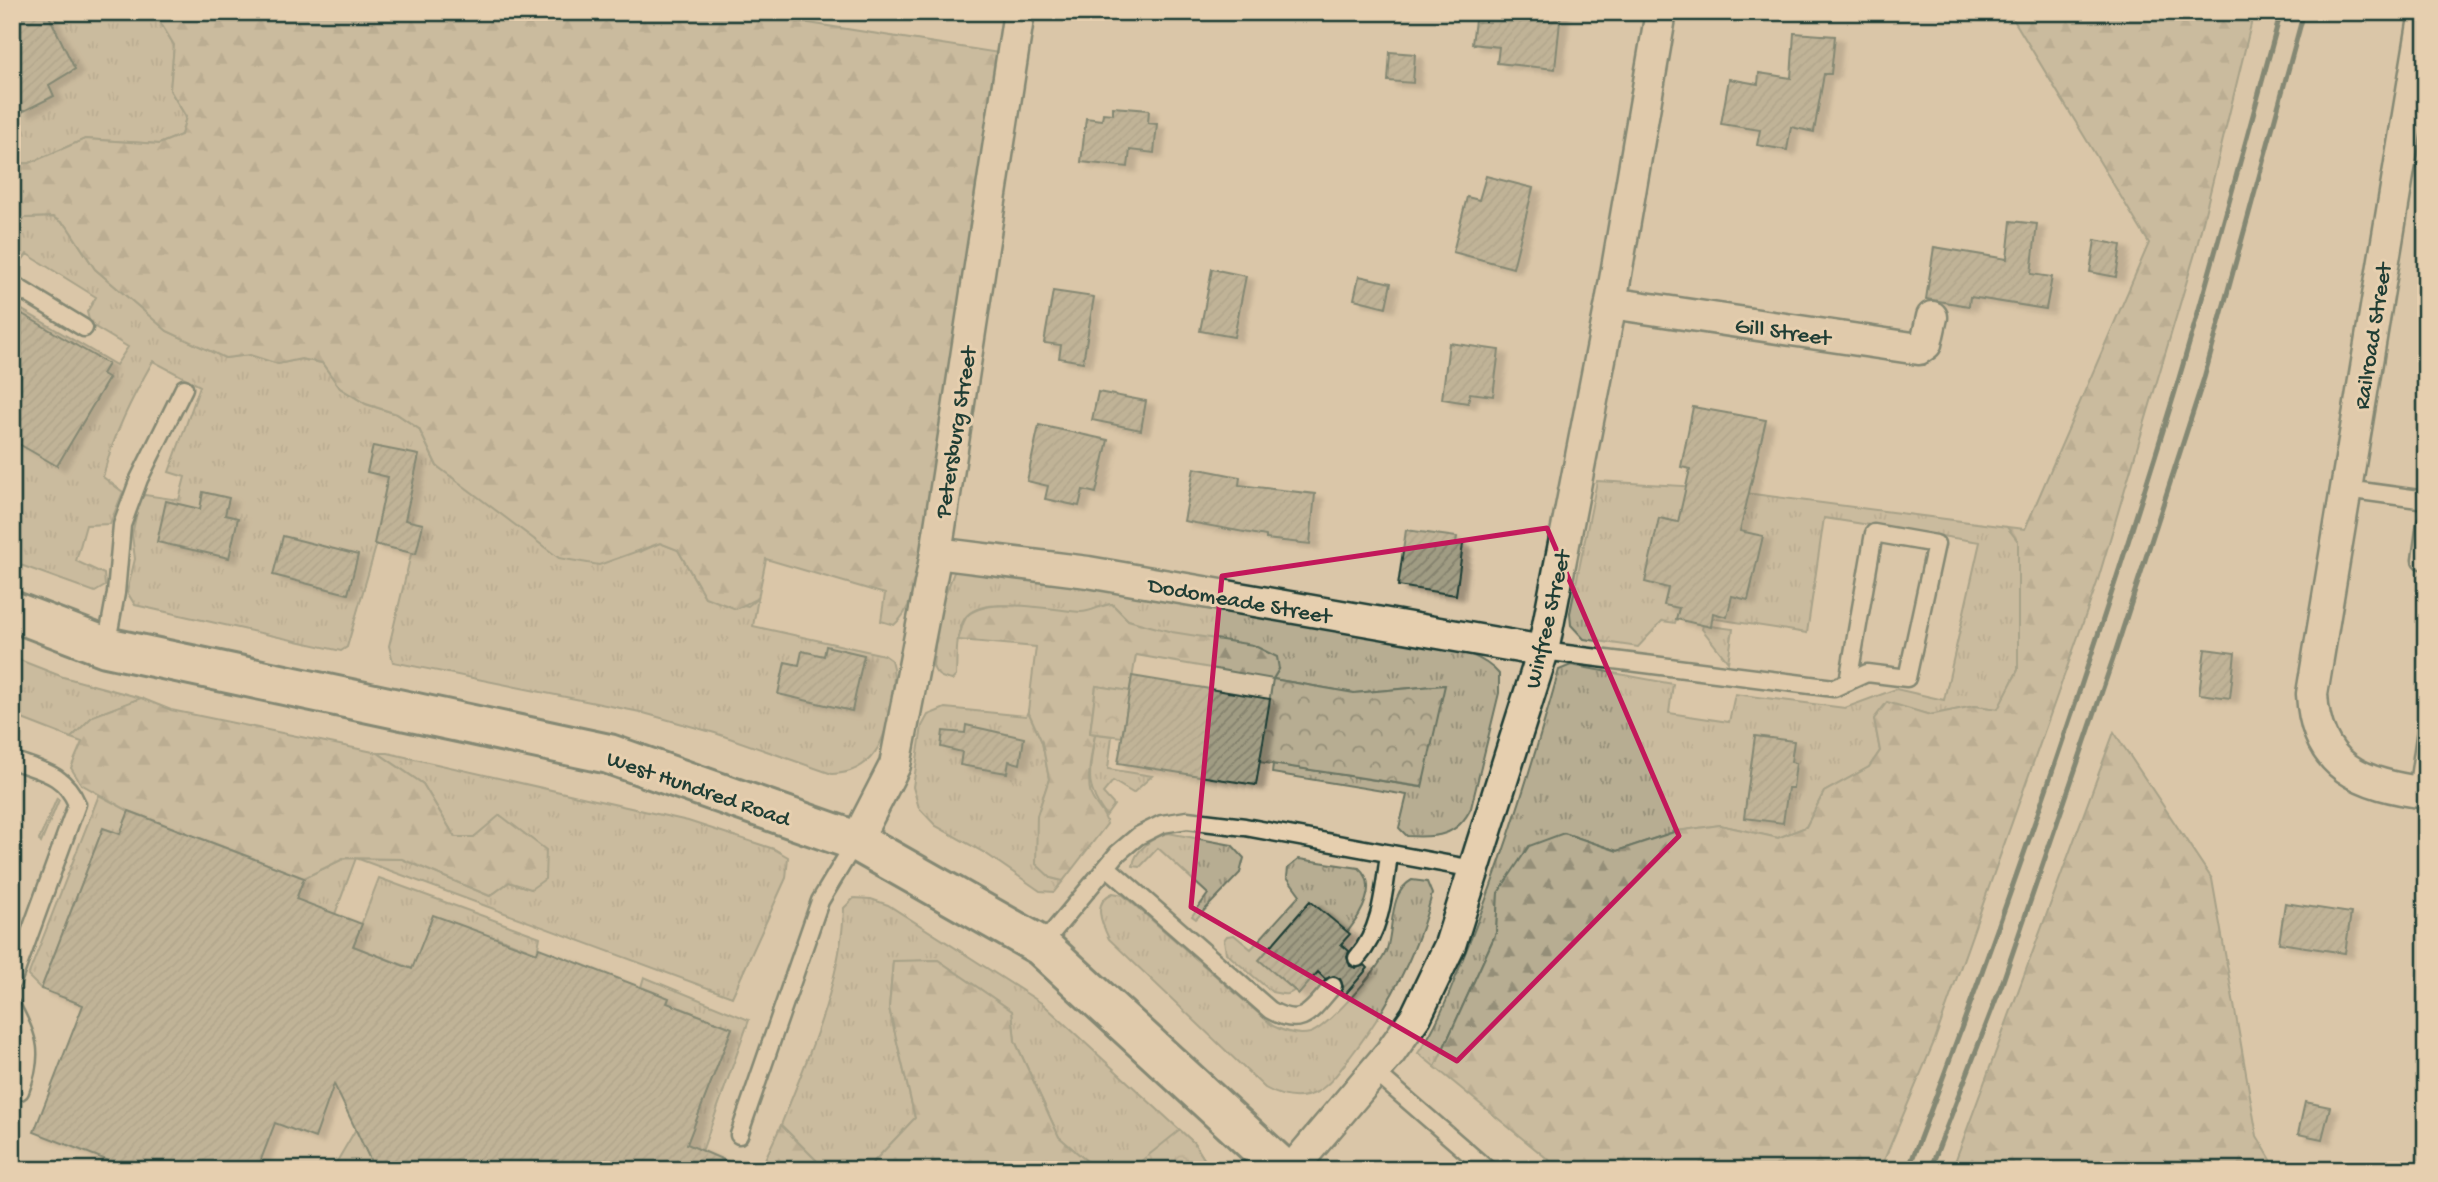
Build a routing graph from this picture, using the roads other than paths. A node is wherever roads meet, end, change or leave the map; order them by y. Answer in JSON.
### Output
{"nodes":[{"id":1,"x":1019,"y":12,"type":"edge"},
{"id":2,"x":1661,"y":12,"type":"edge"},
{"id":3,"x":2425,"y":12,"type":"edge"},
{"id":4,"x":12,"y":284,"type":"edge"},
{"id":5,"x":1611,"y":303,"type":"junction"},
{"id":6,"x":1932,"y":317,"type":"dead end"},
{"id":7,"x":85,"y":328,"type":"dead end"},
{"id":8,"x":184,"y":388,"type":"dead end"},
{"id":9,"x":2346,"y":489,"type":"junction"},
{"id":10,"x":2426,"y":499,"type":"edge"},
{"id":11,"x":2426,"y":523,"type":"edge"},
{"id":12,"x":936,"y":554,"type":"junction"},
{"id":13,"x":2426,"y":561,"type":"edge"},
{"id":14,"x":12,"y":611,"type":"edge"},
{"id":15,"x":106,"y":646,"type":"junction"},
{"id":16,"x":1543,"y":651,"type":"junction"},
{"id":17,"x":1848,"y":682,"type":"junction"},
{"id":18,"x":2426,"y":730,"type":"edge"},
{"id":19,"x":12,"y":761,"type":"edge"},
{"id":20,"x":2421,"y":793,"type":"edge"},
{"id":21,"x":856,"y":841,"type":"junction"},
{"id":22,"x":1389,"y":854,"type":"junction"},
{"id":23,"x":1107,"y":867,"type":"junction"},
{"id":24,"x":1474,"y":869,"type":"junction"},
{"id":25,"x":1041,"y":946,"type":"junction"},
{"id":26,"x":1357,"y":958,"type":"dead end"},
{"id":27,"x":12,"y":982,"type":"edge"},
{"id":28,"x":1333,"y":986,"type":"dead end"},
{"id":29,"x":12,"y":1007,"type":"edge"},
{"id":30,"x":1374,"y":1072,"type":"junction"},
{"id":31,"x":20,"y":1091,"type":"dead end"},
{"id":32,"x":739,"y":1135,"type":"dead end"},
{"id":33,"x":1284,"y":1170,"type":"edge"},
{"id":34,"x":1291,"y":1170,"type":"edge"},
{"id":35,"x":1488,"y":1170,"type":"edge"}],
"edges":[{"from":1,"to":12,"type":"street","name":"Petersburg Street"},
{"from":2,"to":5,"type":"street","name":"Winfree Street"},
{"from":3,"to":9,"type":"street","name":"Railroad Street"},
{"from":4,"to":7,"type":"lane"},
{"from":5,"to":6,"type":"street","name":"Gill Street"},
{"from":5,"to":16,"type":"street","name":"Winfree Street"},
{"from":8,"to":15,"type":"lane"},
{"from":9,"to":10,"type":"lane"},
{"from":9,"to":20,"type":"street","name":"Railroad Street"},
{"from":11,"to":13,"type":"lane"},
{"from":12,"to":16,"type":"street","name":"Dodomeade Street"},
{"from":12,"to":21,"type":"street","name":"Petersburg Street"},
{"from":14,"to":15,"type":"main road","name":"West Hundred Road"},
{"from":15,"to":21,"type":"main road","name":"West Hundred Road"},
{"from":16,"to":17,"type":"lane"},
{"from":16,"to":24,"type":"street","name":"Winfree Street"},
{"from":17,"to":17,"type":"lane"},
{"from":18,"to":20,"type":"lane"},
{"from":19,"to":27,"type":"lane"},
{"from":21,"to":25,"type":"main road","name":"West Hundred Road"},
{"from":21,"to":32,"type":"lane"},
{"from":22,"to":23,"type":"lane"},
{"from":22,"to":24,"type":"lane"},
{"from":22,"to":26,"type":"lane"},
{"from":23,"to":25,"type":"lane"},
{"from":23,"to":28,"type":"lane"},
{"from":24,"to":30,"type":"street","name":"Winfree Street"},
{"from":25,"to":33,"type":"main road","name":"West Hundred Road"},
{"from":29,"to":31,"type":"lane"},
{"from":30,"to":34,"type":"street","name":"Winfree Street"},
{"from":30,"to":35,"type":"lane"}]}
